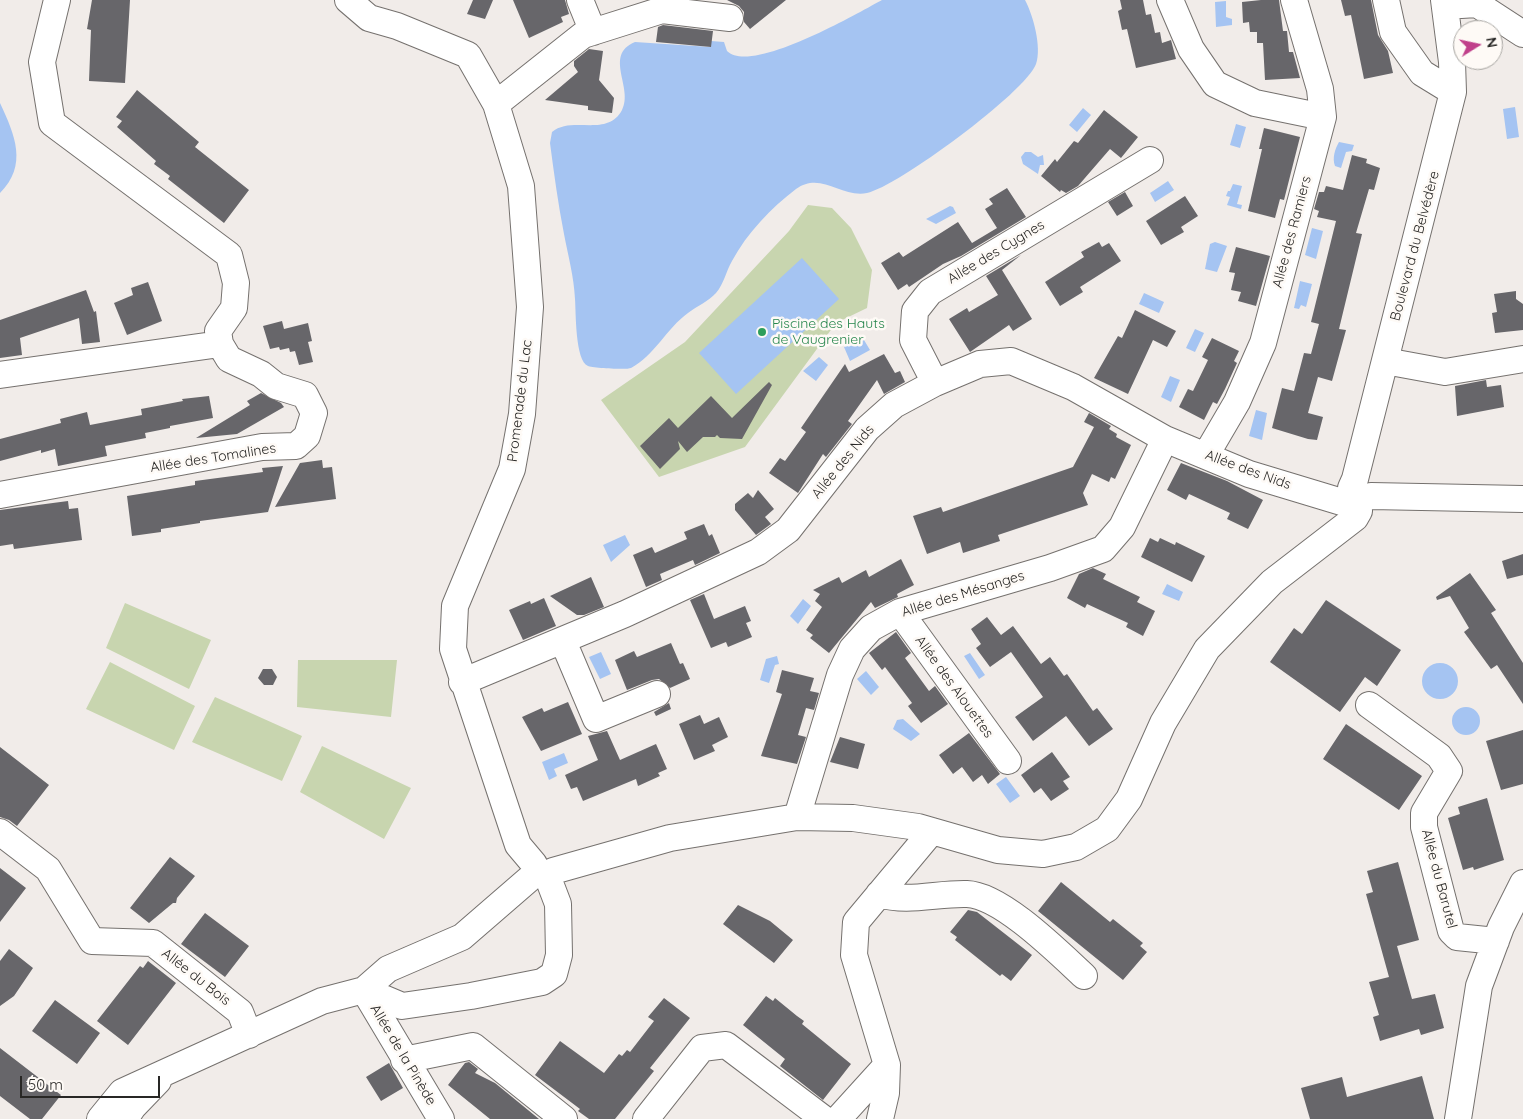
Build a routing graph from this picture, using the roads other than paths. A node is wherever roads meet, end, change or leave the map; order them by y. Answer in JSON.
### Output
{"nodes":[{"id":1,"x":57,"y":0,"type":"edge"},
{"id":2,"x":348,"y":0,"type":"edge"},
{"id":3,"x":580,"y":0,"type":"edge"},
{"id":4,"x":1170,"y":0,"type":"edge"},
{"id":5,"x":1294,"y":0,"type":"edge"},
{"id":6,"x":1386,"y":0,"type":"edge"},
{"id":7,"x":1444,"y":3,"type":"edge"},
{"id":8,"x":730,"y":18,"type":"dead end"},
{"id":9,"x":593,"y":32,"type":"junction"},
{"id":10,"x":1523,"y":34,"type":"edge"},
{"id":11,"x":1453,"y":92,"type":"junction"},
{"id":12,"x":496,"y":104,"type":"junction"},
{"id":13,"x":1322,"y":117,"type":"junction"},
{"id":14,"x":1150,"y":160,"type":"dead end"},
{"id":15,"x":220,"y":344,"type":"junction"},
{"id":16,"x":1523,"y":359,"type":"edge"},
{"id":17,"x":1385,"y":361,"type":"junction"},
{"id":18,"x":0,"y":375,"type":"edge"},
{"id":19,"x":935,"y":383,"type":"junction"},
{"id":20,"x":1165,"y":439,"type":"junction"},
{"id":21,"x":1206,"y":455,"type":"junction"},
{"id":22,"x":0,"y":495,"type":"edge"},
{"id":23,"x":1356,"y":499,"type":"junction"},
{"id":24,"x":1523,"y":499,"type":"edge"},
{"id":25,"x":900,"y":612,"type":"junction"},
{"id":26,"x":563,"y":641,"type":"junction"},
{"id":27,"x":462,"y":682,"type":"junction"},
{"id":28,"x":657,"y":694,"type":"dead end"},
{"id":29,"x":1369,"y":705,"type":"dead end"},
{"id":30,"x":1008,"y":761,"type":"dead end"},
{"id":31,"x":797,"y":817,"type":"junction"},
{"id":32,"x":932,"y":831,"type":"junction"},
{"id":33,"x":0,"y":832,"type":"edge"},
{"id":34,"x":541,"y":874,"type":"junction"},
{"id":35,"x":1523,"y":884,"type":"edge"},
{"id":36,"x":879,"y":894,"type":"junction"},
{"id":37,"x":1496,"y":941,"type":"junction"},
{"id":38,"x":1084,"y":976,"type":"dead end"},
{"id":39,"x":364,"y":990,"type":"junction"},
{"id":40,"x":249,"y":1035,"type":"junction"},
{"id":41,"x":404,"y":1060,"type":"junction"},
{"id":42,"x":887,"y":1065,"type":"junction"},
{"id":43,"x":169,"y":1070,"type":"junction"},
{"id":44,"x":100,"y":1119,"type":"edge"},
{"id":45,"x":125,"y":1119,"type":"edge"},
{"id":46,"x":441,"y":1119,"type":"edge"},
{"id":47,"x":564,"y":1119,"type":"edge"},
{"id":48,"x":646,"y":1119,"type":"edge"},
{"id":49,"x":824,"y":1119,"type":"edge"},
{"id":50,"x":838,"y":1119,"type":"edge"},
{"id":51,"x":880,"y":1119,"type":"edge"},
{"id":52,"x":1458,"y":1119,"type":"edge"}],
"edges":[{"from":1,"to":15,"type":"street"},
{"from":2,"to":12,"type":"street","name":"Promenade du Lac"},
{"from":3,"to":9,"type":"street"},
{"from":4,"to":13,"type":"street"},
{"from":5,"to":13,"type":"street","name":"Allée des Ramiers"},
{"from":6,"to":11,"type":"street"},
{"from":7,"to":10,"type":"street"},
{"from":7,"to":11,"type":"street","name":"Boulevard du Belvédère"},
{"from":8,"to":9,"type":"street"},
{"from":9,"to":12,"type":"street"},
{"from":11,"to":17,"type":"street","name":"Boulevard du Belvédère"},
{"from":12,"to":27,"type":"street","name":"Promenade du Lac"},
{"from":13,"to":21,"type":"street","name":"Allée des Ramiers"},
{"from":14,"to":19,"type":"street","name":"Allée des Cygnes"},
{"from":15,"to":18,"type":"street"},
{"from":15,"to":22,"type":"street","name":"Allée des Tomalines"},
{"from":16,"to":17,"type":"street"},
{"from":17,"to":23,"type":"street","name":"Boulevard du Belvédère"},
{"from":19,"to":20,"type":"street","name":"Allée des Nids"},
{"from":19,"to":26,"type":"street","name":"Allée des Nids"},
{"from":20,"to":21,"type":"street","name":"Allée des Nids"},
{"from":20,"to":25,"type":"street","name":"Allée des Mésanges"},
{"from":21,"to":23,"type":"street","name":"Allée des Nids"},
{"from":23,"to":24,"type":"street","name":"Allée des Nids"},
{"from":23,"to":32,"type":"street"},
{"from":25,"to":30,"type":"street","name":"Allée des Alouettes"},
{"from":25,"to":31,"type":"street","name":"Allée des Mésanges"},
{"from":26,"to":27,"type":"street","name":"Allée des Nids"},
{"from":26,"to":28,"type":"street"},
{"from":27,"to":34,"type":"street","name":"Promenade du Lac"},
{"from":29,"to":37,"type":"street","name":"Allée du Barutel"},
{"from":31,"to":32,"type":"street"},
{"from":31,"to":34,"type":"street"},
{"from":32,"to":36,"type":"street"},
{"from":33,"to":40,"type":"street","name":"Allée du Bois"},
{"from":34,"to":39,"type":"street"},
{"from":34,"to":39,"type":"street"},
{"from":35,"to":37,"type":"street"},
{"from":36,"to":38,"type":"street"},
{"from":36,"to":42,"type":"street"},
{"from":37,"to":52,"type":"street"},
{"from":39,"to":40,"type":"street"},
{"from":39,"to":41,"type":"street","name":"Allée de la Pinède"},
{"from":40,"to":43,"type":"street"},
{"from":41,"to":46,"type":"street","name":"Allée de la Pinède"},
{"from":41,"to":47,"type":"street"},
{"from":42,"to":50,"type":"street"},
{"from":42,"to":51,"type":"street"},
{"from":43,"to":44,"type":"street"},
{"from":43,"to":45,"type":"street"},
{"from":48,"to":49,"type":"street"}]}
